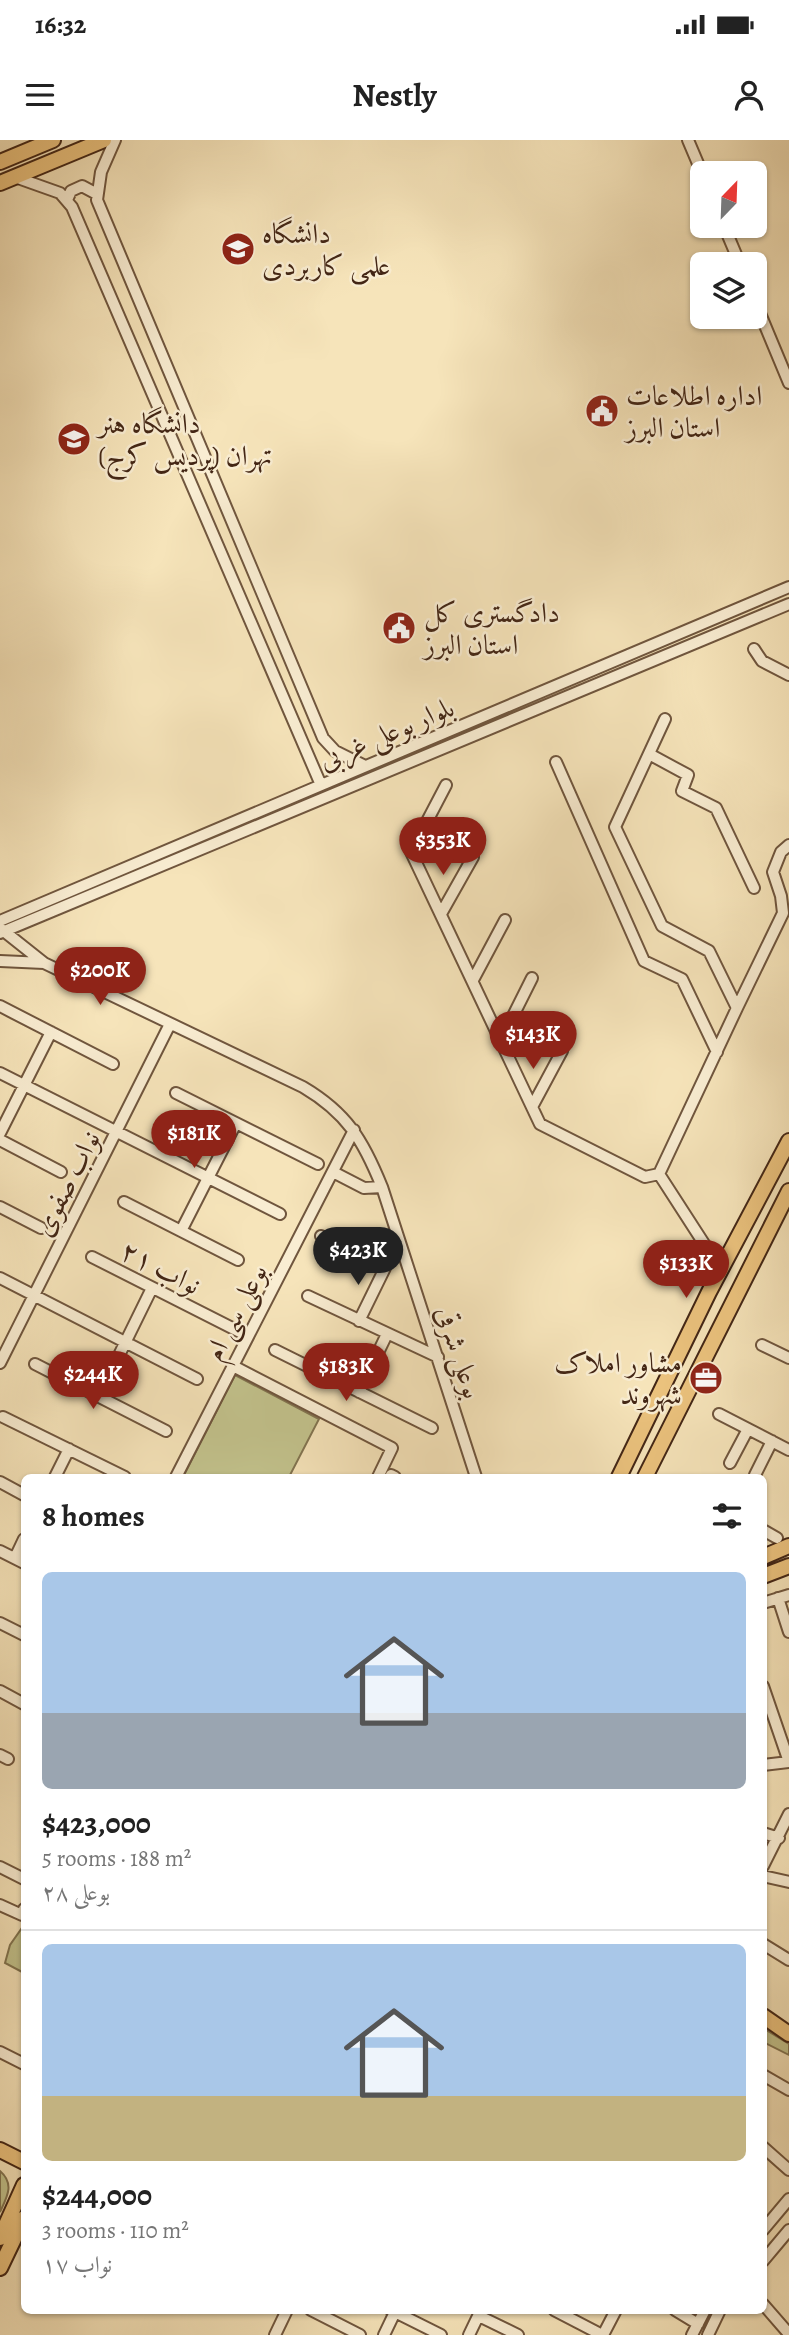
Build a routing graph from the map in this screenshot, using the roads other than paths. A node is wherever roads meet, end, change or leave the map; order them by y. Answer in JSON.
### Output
{"nodes":[{"id":1,"x":53,"y":140,"type":"edge"},
{"id":2,"x":104,"y":140,"type":"edge"},
{"id":3,"x":115,"y":140,"type":"edge"},
{"id":4,"x":688,"y":140,"type":"edge"},
{"id":5,"x":697,"y":161,"type":"edge"},
{"id":6,"x":0,"y":162,"type":"edge"},
{"id":7,"x":15,"y":177,"type":"junction"},
{"id":8,"x":0,"y":183,"type":"edge"},
{"id":9,"x":97,"y":194,"type":"junction"},
{"id":10,"x":67,"y":200,"type":"junction"},
{"id":11,"x":766,"y":329,"type":"edge"},
{"id":12,"x":789,"y":383,"type":"edge"},
{"id":13,"x":789,"y":587,"type":"edge"},
{"id":14,"x":789,"y":604,"type":"edge"},
{"id":15,"x":754,"y":649,"type":"dead end"},
{"id":16,"x":625,"y":656,"type":"junction"},
{"id":17,"x":631,"y":670,"type":"junction"},
{"id":18,"x":789,"y":675,"type":"edge"},
{"id":19,"x":665,"y":719,"type":"dead end"},
{"id":20,"x":456,"y":728,"type":"junction"},
{"id":21,"x":462,"y":741,"type":"junction"},
{"id":22,"x":649,"y":754,"type":"junction"},
{"id":23,"x":556,"y":762,"type":"dead end"},
{"id":24,"x":363,"y":765,"type":"junction"},
{"id":25,"x":321,"y":785,"type":"junction"},
{"id":26,"x":446,"y":785,"type":"dead end"},
{"id":27,"x":789,"y":845,"type":"edge"},
{"id":28,"x":472,"y":857,"type":"dead end"},
{"id":29,"x":754,"y":888,"type":"dead end"},
{"id":30,"x":442,"y":912,"type":"junction"},
{"id":31,"x":505,"y":920,"type":"dead end"},
{"id":32,"x":1,"y":929,"type":"edge"},
{"id":33,"x":0,"y":961,"type":"edge"},
{"id":34,"x":44,"y":963,"type":"junction"},
{"id":35,"x":533,"y":978,"type":"dead end"},
{"id":36,"x":473,"y":980,"type":"junction"},
{"id":37,"x":0,"y":1006,"type":"edge"},
{"id":38,"x":737,"y":1008,"type":"junction"},
{"id":39,"x":170,"y":1024,"type":"junction"},
{"id":40,"x":51,"y":1032,"type":"junction"},
{"id":41,"x":501,"y":1040,"type":"junction"},
{"id":42,"x":562,"y":1051,"type":"dead end"},
{"id":43,"x":717,"y":1052,"type":"junction"},
{"id":44,"x":113,"y":1064,"type":"dead end"},
{"id":45,"x":0,"y":1073,"type":"edge"},
{"id":46,"x":24,"y":1085,"type":"junction"},
{"id":47,"x":176,"y":1093,"type":"dead end"},
{"id":48,"x":532,"y":1107,"type":"junction"},
{"id":49,"x":236,"y":1123,"type":"junction"},
{"id":50,"x":354,"y":1130,"type":"junction"},
{"id":51,"x":0,"y":1133,"type":"edge"},
{"id":52,"x":117,"y":1133,"type":"junction"},
{"id":53,"x":0,"y":1140,"type":"edge"},
{"id":54,"x":789,"y":1141,"type":"edge"},
{"id":55,"x":318,"y":1164,"type":"dead end"},
{"id":56,"x":61,"y":1172,"type":"dead end"},
{"id":57,"x":332,"y":1172,"type":"junction"},
{"id":58,"x":659,"y":1174,"type":"junction"},
{"id":59,"x":208,"y":1178,"type":"junction"},
{"id":60,"x":382,"y":1187,"type":"junction"},
{"id":61,"x":789,"y":1191,"type":"edge"},
{"id":62,"x":124,"y":1202,"type":"dead end"},
{"id":63,"x":0,"y":1207,"type":"edge"},
{"id":64,"x":280,"y":1214,"type":"dead end"},
{"id":65,"x":41,"y":1228,"type":"dead end"},
{"id":66,"x":181,"y":1231,"type":"junction"},
{"id":67,"x":321,"y":1236,"type":"dead end"},
{"id":68,"x":92,"y":1257,"type":"dead end"},
{"id":69,"x":238,"y":1260,"type":"dead end"},
{"id":70,"x":721,"y":1270,"type":"junction"},
{"id":71,"x":0,"y":1278,"type":"edge"},
{"id":72,"x":152,"y":1287,"type":"junction"},
{"id":73,"x":34,"y":1296,"type":"junction"},
{"id":74,"x":308,"y":1296,"type":"dead end"},
{"id":75,"x":359,"y":1321,"type":"junction"},
{"id":76,"x":387,"y":1334,"type":"junction"},
{"id":77,"x":248,"y":1336,"type":"junction"},
{"id":78,"x":125,"y":1343,"type":"junction"},
{"id":79,"x":762,"y":1345,"type":"dead end"},
{"id":80,"x":275,"y":1350,"type":"dead end"},
{"id":81,"x":438,"y":1357,"type":"junction"},
{"id":82,"x":789,"y":1358,"type":"edge"},
{"id":83,"x":0,"y":1363,"type":"edge"},
{"id":84,"x":35,"y":1364,"type":"dead end"},
{"id":85,"x":233,"y":1366,"type":"junction"},
{"id":86,"x":197,"y":1379,"type":"dead end"},
{"id":87,"x":359,"y":1392,"type":"junction"},
{"id":88,"x":99,"y":1396,"type":"junction"},
{"id":89,"x":719,"y":1414,"type":"dead end"},
{"id":90,"x":3,"y":1417,"type":"dead end"},
{"id":91,"x":432,"y":1428,"type":"dead end"},
{"id":92,"x":748,"y":1429,"type":"junction"},
{"id":93,"x":166,"y":1430,"type":"dead end"},
{"id":94,"x":772,"y":1441,"type":"junction"},
{"id":95,"x":634,"y":1444,"type":"junction"},
{"id":96,"x":69,"y":1450,"type":"junction"},
{"id":97,"x":789,"y":1450,"type":"edge"},
{"id":98,"x":657,"y":1454,"type":"junction"},
{"id":99,"x":730,"y":1463,"type":"dead end"},
{"id":100,"x":57,"y":1474,"type":"edge"},
{"id":101,"x":119,"y":1474,"type":"edge"},
{"id":102,"x":178,"y":1474,"type":"edge"},
{"id":103,"x":379,"y":1474,"type":"edge"},
{"id":104,"x":476,"y":1474,"type":"edge"},
{"id":105,"x":620,"y":1474,"type":"edge"},
{"id":106,"x":647,"y":1474,"type":"edge"},
{"id":107,"x":756,"y":1474,"type":"edge"},
{"id":108,"x":0,"y":1482,"type":"edge"},
{"id":109,"x":21,"y":1493,"type":"edge"},
{"id":110,"x":767,"y":1532,"type":"edge"},
{"id":111,"x":783,"y":1542,"type":"edge"},
{"id":112,"x":0,"y":1551,"type":"edge"},
{"id":113,"x":767,"y":1554,"type":"edge"},
{"id":114,"x":20,"y":1560,"type":"edge"},
{"id":115,"x":789,"y":1566,"type":"edge"},
{"id":116,"x":767,"y":1574,"type":"edge"},
{"id":117,"x":784,"y":1596,"type":"edge"},
{"id":118,"x":767,"y":1602,"type":"edge"},
{"id":119,"x":0,"y":1623,"type":"edge"},
{"id":120,"x":789,"y":1632,"type":"edge"},
{"id":121,"x":21,"y":1634,"type":"edge"},
{"id":122,"x":0,"y":1692,"type":"edge"},
{"id":123,"x":767,"y":1698,"type":"edge"},
{"id":124,"x":21,"y":1702,"type":"edge"},
{"id":125,"x":789,"y":1762,"type":"edge"},
{"id":126,"x":767,"y":1765,"type":"edge"},
{"id":127,"x":788,"y":1818,"type":"edge"},
{"id":128,"x":767,"y":1834,"type":"edge"},
{"id":129,"x":779,"y":1838,"type":"junction"},
{"id":130,"x":767,"y":1859,"type":"edge"},
{"id":131,"x":0,"y":1867,"type":"edge"},
{"id":132,"x":767,"y":1877,"type":"edge"},
{"id":133,"x":21,"y":1878,"type":"edge"},
{"id":134,"x":789,"y":1882,"type":"edge"},
{"id":135,"x":0,"y":1905,"type":"edge"},
{"id":136,"x":21,"y":1915,"type":"edge"},
{"id":137,"x":767,"y":1946,"type":"edge"},
{"id":138,"x":789,"y":1960,"type":"edge"},
{"id":139,"x":767,"y":2019,"type":"edge"},
{"id":140,"x":789,"y":2034,"type":"edge"},
{"id":141,"x":0,"y":2052,"type":"edge"},
{"id":142,"x":21,"y":2062,"type":"edge"},
{"id":143,"x":767,"y":2077,"type":"edge"},
{"id":144,"x":789,"y":2090,"type":"edge"},
{"id":145,"x":0,"y":2150,"type":"edge"},
{"id":146,"x":767,"y":2151,"type":"edge"},
{"id":147,"x":21,"y":2160,"type":"edge"},
{"id":148,"x":789,"y":2170,"type":"edge"},
{"id":149,"x":21,"y":2192,"type":"edge"},
{"id":150,"x":789,"y":2199,"type":"edge"},
{"id":151,"x":21,"y":2224,"type":"edge"},
{"id":152,"x":767,"y":2225,"type":"edge"},
{"id":153,"x":789,"y":2230,"type":"edge"},
{"id":154,"x":0,"y":2238,"type":"edge"},
{"id":155,"x":767,"y":2256,"type":"edge"},
{"id":156,"x":0,"y":2268,"type":"edge"},
{"id":157,"x":767,"y":2308,"type":"edge"},
{"id":158,"x":286,"y":2314,"type":"edge"},
{"id":159,"x":319,"y":2314,"type":"edge"},
{"id":160,"x":393,"y":2314,"type":"edge"},
{"id":161,"x":400,"y":2314,"type":"edge"},
{"id":162,"x":480,"y":2314,"type":"edge"},
{"id":163,"x":482,"y":2314,"type":"edge"},
{"id":164,"x":562,"y":2314,"type":"edge"},
{"id":165,"x":614,"y":2314,"type":"edge"},
{"id":166,"x":682,"y":2314,"type":"edge"},
{"id":167,"x":703,"y":2314,"type":"edge"},
{"id":168,"x":718,"y":2314,"type":"edge"},
{"id":169,"x":698,"y":2324,"type":"junction"},
{"id":170,"x":787,"y":2328,"type":"edge"},
{"id":171,"x":275,"y":2335,"type":"edge"},
{"id":172,"x":360,"y":2335,"type":"edge"},
{"id":173,"x":384,"y":2335,"type":"edge"},
{"id":174,"x":441,"y":2335,"type":"edge"},
{"id":175,"x":469,"y":2335,"type":"edge"},
{"id":176,"x":518,"y":2335,"type":"edge"},
{"id":177,"x":602,"y":2335,"type":"edge"},
{"id":178,"x":692,"y":2335,"type":"edge"},
{"id":179,"x":708,"y":2335,"type":"edge"}],
"edges":[{"from":1,"to":6,"type":"main road"},
{"from":2,"to":7,"type":"main road"},
{"from":3,"to":9,"type":"street"},
{"from":4,"to":5,"type":"street"},
{"from":7,"to":8,"type":"main road"},
{"from":7,"to":10,"type":"street"},
{"from":9,"to":10,"type":"street"},
{"from":9,"to":24,"type":"street"},
{"from":10,"to":25,"type":"street"},
{"from":11,"to":12,"type":"street"},
{"from":13,"to":16,"type":"street","name":"بلوار بوعلی غربی"},
{"from":14,"to":17,"type":"street","name":"بلوار بوعلی غربی"},
{"from":15,"to":18,"type":"street"},
{"from":16,"to":17,"type":"street"},
{"from":16,"to":20,"type":"street","name":"بلوار بوعلی غربی"},
{"from":17,"to":21,"type":"street","name":"بلوار بوعلی غربی"},
{"from":19,"to":22,"type":"street"},
{"from":20,"to":21,"type":"street"},
{"from":20,"to":24,"type":"street","name":"بلوار بوعلی غربی"},
{"from":21,"to":32,"type":"street","name":"بلوار بوعلی غربی"},
{"from":22,"to":29,"type":"street"},
{"from":22,"to":38,"type":"street"},
{"from":23,"to":43,"type":"street"},
{"from":24,"to":25,"type":"street","name":"بلوار بوعلی غربی"},
{"from":25,"to":32,"type":"street","name":"بلوار بوعلی غربی"},
{"from":26,"to":30,"type":"street"},
{"from":27,"to":38,"type":"street"},
{"from":28,"to":30,"type":"street"},
{"from":30,"to":36,"type":"street"},
{"from":31,"to":36,"type":"street"},
{"from":32,"to":34,"type":"street"},
{"from":33,"to":34,"type":"street"},
{"from":34,"to":39,"type":"street","name":"بوعلی شرقی"},
{"from":35,"to":41,"type":"street"},
{"from":36,"to":41,"type":"street"},
{"from":37,"to":40,"type":"street"},
{"from":38,"to":43,"type":"street"},
{"from":39,"to":50,"type":"street","name":"بوعلی شرقی"},
{"from":39,"to":52,"type":"street","name":"نواب صفوی"},
{"from":40,"to":44,"type":"street"},
{"from":40,"to":46,"type":"street"},
{"from":41,"to":48,"type":"street"},
{"from":42,"to":48,"type":"street"},
{"from":43,"to":58,"type":"street"},
{"from":45,"to":46,"type":"street"},
{"from":46,"to":51,"type":"street"},
{"from":46,"to":52,"type":"street"},
{"from":47,"to":49,"type":"street"},
{"from":48,"to":58,"type":"street"},
{"from":49,"to":55,"type":"street"},
{"from":49,"to":59,"type":"street"},
{"from":50,"to":57,"type":"street","name":"بوعلی سی ام"},
{"from":50,"to":60,"type":"street","name":"بوعلی شرقی"},
{"from":52,"to":59,"type":"street"},
{"from":52,"to":73,"type":"street","name":"نواب صفوی"},
{"from":53,"to":56,"type":"street"},
{"from":54,"to":70,"type":"main road"},
{"from":57,"to":60,"type":"street"},
{"from":57,"to":77,"type":"street","name":"بوعلی سی ام"},
{"from":58,"to":70,"type":"street"},
{"from":59,"to":64,"type":"street"},
{"from":59,"to":66,"type":"street"},
{"from":60,"to":81,"type":"street","name":"بوعلی شرقی"},
{"from":61,"to":98,"type":"main road"},
{"from":62,"to":66,"type":"street"},
{"from":63,"to":65,"type":"street"},
{"from":66,"to":69,"type":"street"},
{"from":67,"to":75,"type":"street"},
{"from":68,"to":72,"type":"street","name":"نواب ۲۱"},
{"from":70,"to":95,"type":"main road"},
{"from":71,"to":73,"type":"street"},
{"from":72,"to":77,"type":"street","name":"نواب ۲۱"},
{"from":72,"to":78,"type":"street"},
{"from":73,"to":78,"type":"street"},
{"from":73,"to":83,"type":"street","name":"نواب صفوی"},
{"from":74,"to":75,"type":"street"},
{"from":75,"to":76,"type":"street"},
{"from":76,"to":81,"type":"street"},
{"from":76,"to":87,"type":"street"},
{"from":77,"to":85,"type":"street","name":"بوعلی سی ام"},
{"from":78,"to":86,"type":"street"},
{"from":78,"to":88,"type":"street"},
{"from":79,"to":82,"type":"street"},
{"from":80,"to":87,"type":"street"},
{"from":81,"to":104,"type":"street","name":"بوعلی شرقی"},
{"from":84,"to":88,"type":"street"},
{"from":85,"to":102,"type":"street","name":"بوعلی سی ام"},
{"from":85,"to":103,"type":"street"},
{"from":87,"to":91,"type":"street"},
{"from":88,"to":93,"type":"street"},
{"from":89,"to":92,"type":"street"},
{"from":90,"to":96,"type":"street"},
{"from":92,"to":94,"type":"street"},
{"from":92,"to":99,"type":"street"},
{"from":94,"to":97,"type":"street"},
{"from":94,"to":107,"type":"street"},
{"from":95,"to":98,"type":"main road"},
{"from":95,"to":105,"type":"main road"},
{"from":96,"to":100,"type":"street"},
{"from":96,"to":101,"type":"street"},
{"from":98,"to":106,"type":"main road"},
{"from":108,"to":109,"type":"street"},
{"from":110,"to":111,"type":"street"},
{"from":111,"to":113,"type":"main road"},
{"from":112,"to":114,"type":"street"},
{"from":115,"to":116,"type":"main road"},
{"from":117,"to":118,"type":"street"},
{"from":117,"to":120,"type":"street"},
{"from":119,"to":121,"type":"street"},
{"from":122,"to":124,"type":"street"},
{"from":123,"to":125,"type":"street"},
{"from":125,"to":126,"type":"street"},
{"from":127,"to":129,"type":"street"},
{"from":128,"to":129,"type":"street"},
{"from":129,"to":130,"type":"street"},
{"from":131,"to":133,"type":"street"},
{"from":132,"to":134,"type":"street"},
{"from":135,"to":136,"type":"street"},
{"from":137,"to":138,"type":"street"},
{"from":139,"to":140,"type":"main road"},
{"from":141,"to":142,"type":"street"},
{"from":143,"to":144,"type":"street"},
{"from":145,"to":147,"type":"main road"},
{"from":146,"to":148,"type":"street"},
{"from":149,"to":154,"type":"main road"},
{"from":150,"to":152,"type":"street"},
{"from":151,"to":156,"type":"main road"},
{"from":153,"to":155,"type":"street"},
{"from":157,"to":170,"type":"street"},
{"from":158,"to":171,"type":"street"},
{"from":159,"to":172,"type":"street"},
{"from":160,"to":173,"type":"street"},
{"from":161,"to":174,"type":"street"},
{"from":162,"to":175,"type":"street"},
{"from":163,"to":176,"type":"street"},
{"from":164,"to":177,"type":"street"},
{"from":165,"to":177,"type":"street"},
{"from":166,"to":169,"type":"street"},
{"from":167,"to":169,"type":"street"},
{"from":168,"to":179,"type":"street"},
{"from":169,"to":178,"type":"street"}]}
